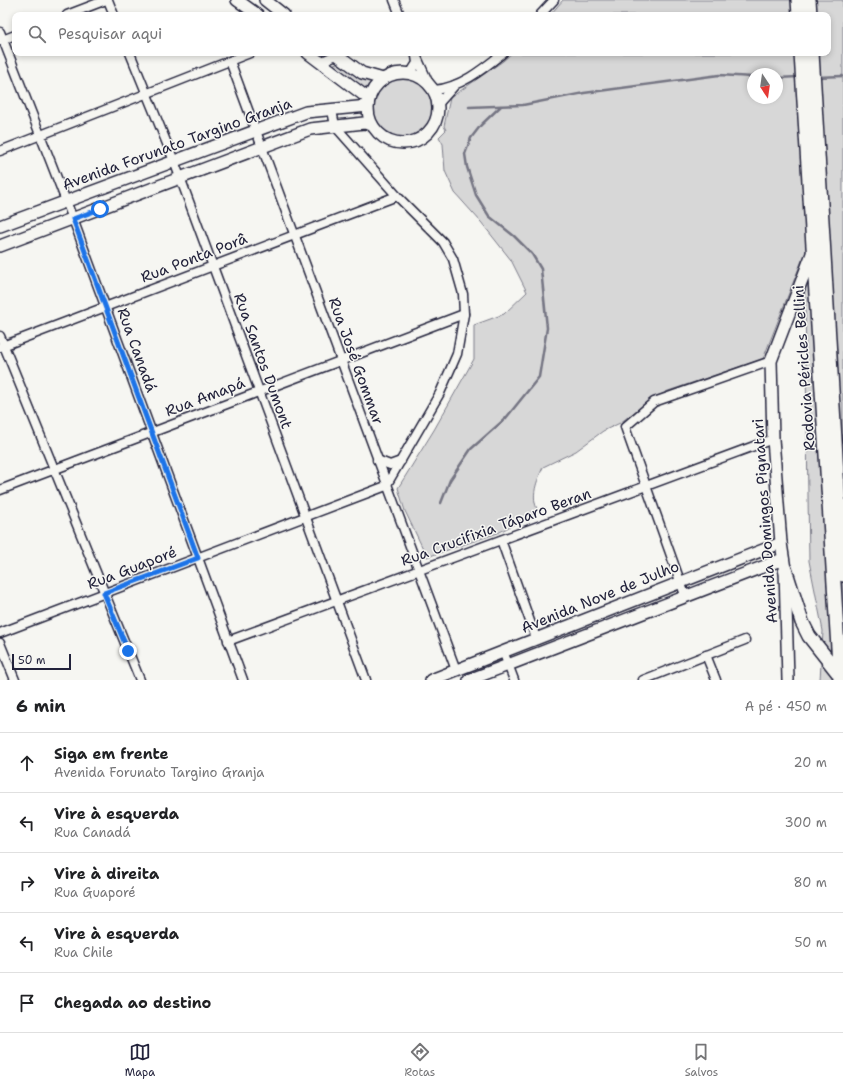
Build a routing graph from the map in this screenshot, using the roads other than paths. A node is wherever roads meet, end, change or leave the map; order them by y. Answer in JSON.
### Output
{"nodes":[{"id":1,"x":107,"y":0,"type":"edge"},
{"id":2,"x":237,"y":0,"type":"edge"},
{"id":3,"x":265,"y":0,"type":"edge"},
{"id":4,"x":394,"y":0,"type":"edge"},
{"id":5,"x":554,"y":0,"type":"edge"},
{"id":6,"x":798,"y":0,"type":"edge"},
{"id":7,"x":809,"y":0,"type":"edge"},
{"id":8,"x":75,"y":12,"type":"edge"},
{"id":9,"x":113,"y":12,"type":"edge"},
{"id":10,"x":254,"y":12,"type":"edge"},
{"id":11,"x":280,"y":12,"type":"edge"},
{"id":12,"x":399,"y":12,"type":"edge"},
{"id":13,"x":543,"y":12,"type":"edge"},
{"id":14,"x":799,"y":12,"type":"edge"},
{"id":15,"x":810,"y":12,"type":"edge"},
{"id":16,"x":12,"y":35,"type":"edge"},
{"id":17,"x":1,"y":37,"type":"edge"},
{"id":18,"x":131,"y":56,"type":"edge"},
{"id":19,"x":242,"y":56,"type":"edge"},
{"id":20,"x":312,"y":56,"type":"edge"},
{"id":21,"x":334,"y":56,"type":"edge"},
{"id":22,"x":341,"y":56,"type":"edge"},
{"id":23,"x":416,"y":56,"type":"edge"},
{"id":24,"x":417,"y":56,"type":"edge"},
{"id":25,"x":499,"y":56,"type":"edge"},
{"id":26,"x":806,"y":56,"type":"edge"},
{"id":27,"x":230,"y":61,"type":"junction"},
{"id":28,"x":320,"y":62,"type":"junction"},
{"id":29,"x":410,"y":74,"type":"junction"},
{"id":30,"x":383,"y":80,"type":"junction"},
{"id":31,"x":456,"y":85,"type":"junction"},
{"id":32,"x":432,"y":88,"type":"junction"},
{"id":33,"x":146,"y":94,"type":"junction"},
{"id":34,"x":368,"y":103,"type":"junction"},
{"id":35,"x":809,"y":103,"type":"junction"},
{"id":36,"x":438,"y":104,"type":"junction"},
{"id":37,"x":332,"y":110,"type":"junction"},
{"id":38,"x":372,"y":125,"type":"junction"},
{"id":39,"x":335,"y":126,"type":"junction"},
{"id":40,"x":256,"y":131,"type":"junction"},
{"id":41,"x":40,"y":135,"type":"junction"},
{"id":42,"x":262,"y":147,"type":"junction"},
{"id":43,"x":0,"y":150,"type":"edge"},
{"id":44,"x":174,"y":161,"type":"junction"},
{"id":45,"x":181,"y":178,"type":"junction"},
{"id":46,"x":397,"y":196,"type":"junction"},
{"id":47,"x":66,"y":202,"type":"junction"},
{"id":48,"x":73,"y":219,"type":"junction"},
{"id":49,"x":0,"y":226,"type":"edge"},
{"id":50,"x":294,"y":235,"type":"junction"},
{"id":51,"x":0,"y":246,"type":"edge"},
{"id":52,"x":813,"y":250,"type":"junction"},
{"id":53,"x":213,"y":266,"type":"junction"},
{"id":54,"x":106,"y":307,"type":"junction"},
{"id":55,"x":464,"y":314,"type":"junction"},
{"id":56,"x":0,"y":336,"type":"edge"},
{"id":57,"x":2,"y":346,"type":"edge"},
{"id":58,"x":341,"y":360,"type":"junction"},
{"id":59,"x":771,"y":360,"type":"junction"},
{"id":60,"x":259,"y":391,"type":"junction"},
{"id":61,"x":152,"y":432,"type":"junction"},
{"id":62,"x":773,"y":440,"type":"junction"},
{"id":63,"x":834,"y":445,"type":"junction"},
{"id":64,"x":377,"y":460,"type":"junction"},
{"id":65,"x":401,"y":461,"type":"junction"},
{"id":66,"x":54,"y":469,"type":"junction"},
{"id":67,"x":386,"y":486,"type":"junction"},
{"id":68,"x":646,"y":486,"type":"junction"},
{"id":69,"x":0,"y":490,"type":"edge"},
{"id":70,"x":843,"y":507,"type":"edge"},
{"id":71,"x":306,"y":517,"type":"junction"},
{"id":72,"x":501,"y":540,"type":"junction"},
{"id":73,"x":781,"y":543,"type":"junction"},
{"id":74,"x":198,"y":558,"type":"junction"},
{"id":75,"x":784,"y":564,"type":"junction"},
{"id":76,"x":419,"y":570,"type":"junction"},
{"id":77,"x":843,"y":575,"type":"edge"},
{"id":78,"x":680,"y":581,"type":"junction"},
{"id":79,"x":104,"y":593,"type":"junction"},
{"id":80,"x":685,"y":595,"type":"junction"},
{"id":81,"x":337,"y":601,"type":"junction"},
{"id":82,"x":0,"y":633,"type":"edge"},
{"id":83,"x":536,"y":638,"type":"junction"},
{"id":84,"x":745,"y":640,"type":"dead end"},
{"id":85,"x":228,"y":641,"type":"junction"},
{"id":86,"x":0,"y":643,"type":"edge"},
{"id":87,"x":503,"y":651,"type":"junction"},
{"id":88,"x":706,"y":655,"type":"junction"},
{"id":89,"x":508,"y":665,"type":"junction"},
{"id":90,"x":456,"y":670,"type":"junction"},
{"id":91,"x":445,"y":677,"type":"edge"},
{"id":92,"x":840,"y":677,"type":"edge"},
{"id":93,"x":15,"y":680,"type":"edge"},
{"id":94,"x":140,"y":680,"type":"edge"},
{"id":95,"x":243,"y":680,"type":"edge"},
{"id":96,"x":366,"y":680,"type":"edge"},
{"id":97,"x":431,"y":680,"type":"edge"},
{"id":98,"x":469,"y":680,"type":"edge"},
{"id":99,"x":514,"y":680,"type":"edge"},
{"id":100,"x":643,"y":680,"type":"edge"},
{"id":101,"x":716,"y":680,"type":"edge"},
{"id":102,"x":788,"y":680,"type":"edge"}],
"edges":[{"from":1,"to":8,"type":"street"},
{"from":1,"to":9,"type":"street"},
{"from":2,"to":10,"type":"street"},
{"from":3,"to":11,"type":"street"},
{"from":4,"to":12,"type":"street"},
{"from":5,"to":13,"type":"street"},
{"from":6,"to":14,"type":"main road"},
{"from":7,"to":15,"type":"main road"},
{"from":16,"to":17,"type":"street"},
{"from":17,"to":41,"type":"street","name":"Rua Canadá"},
{"from":18,"to":33,"type":"street","name":"Rua Santos Dumont"},
{"from":19,"to":27,"type":"street"},
{"from":20,"to":28,"type":"street"},
{"from":21,"to":28,"type":"street"},
{"from":22,"to":30,"type":"street"},
{"from":23,"to":29,"type":"street"},
{"from":24,"to":32,"type":"street"},
{"from":25,"to":31,"type":"street"},
{"from":26,"to":35,"type":"main road","name":"Rodovia Péricles Bellini"},
{"from":27,"to":33,"type":"street"},
{"from":27,"to":40,"type":"street","name":"Rua José Gommar"},
{"from":28,"to":34,"type":"street"},
{"from":29,"to":30,"type":"street"},
{"from":29,"to":32,"type":"street"},
{"from":30,"to":34,"type":"street"},
{"from":31,"to":32,"type":"street"},
{"from":31,"to":36,"type":"street"},
{"from":32,"to":36,"type":"street"},
{"from":33,"to":41,"type":"street"},
{"from":33,"to":44,"type":"street","name":"Rua Santos Dumont"},
{"from":34,"to":37,"type":"street","name":"Avenida Forunato Targino Granja"},
{"from":34,"to":38,"type":"street"},
{"from":35,"to":52,"type":"main road","name":"Rodovia Péricles Bellini"},
{"from":35,"to":63,"type":"main road","name":"Rodovia Péricles Bellini"},
{"from":36,"to":38,"type":"street"},
{"from":37,"to":39,"type":"street"},
{"from":37,"to":40,"type":"street","name":"Avenida Forunato Targino Granja"},
{"from":38,"to":39,"type":"street"},
{"from":39,"to":42,"type":"street"},
{"from":39,"to":46,"type":"street"},
{"from":40,"to":42,"type":"street","name":"Rua José Gommar"},
{"from":40,"to":44,"type":"street","name":"Avenida Forunato Targino Granja"},
{"from":41,"to":43,"type":"street"},
{"from":41,"to":47,"type":"street","name":"Rua Canadá"},
{"from":42,"to":45,"type":"street"},
{"from":42,"to":50,"type":"street","name":"Rua José Gommar"},
{"from":44,"to":45,"type":"street","name":"Rua Santos Dumont"},
{"from":44,"to":47,"type":"street","name":"Avenida Forunato Targino Granja"},
{"from":45,"to":48,"type":"street"},
{"from":45,"to":53,"type":"street","name":"Rua Santos Dumont"},
{"from":46,"to":50,"type":"street","name":"Rua Ponta Porâ"},
{"from":46,"to":55,"type":"street"},
{"from":47,"to":48,"type":"street","name":"Rua Canadá"},
{"from":47,"to":49,"type":"street","name":"Avenida Forunato Targino Granja"},
{"from":48,"to":51,"type":"street"},
{"from":48,"to":54,"type":"street","name":"Rua Canadá"},
{"from":50,"to":53,"type":"street","name":"Rua Ponta Porâ"},
{"from":50,"to":58,"type":"street","name":"Rua José Gommar"},
{"from":52,"to":59,"type":"street"},
{"from":52,"to":92,"type":"main road","name":"Rodovia Péricles Bellini"},
{"from":53,"to":54,"type":"street","name":"Rua Ponta Porâ"},
{"from":53,"to":60,"type":"street","name":"Rua Santos Dumont"},
{"from":54,"to":57,"type":"street","name":"Rua Ponta Porâ"},
{"from":54,"to":61,"type":"street","name":"Rua Canadá"},
{"from":55,"to":58,"type":"street","name":"Rua Amapá"},
{"from":55,"to":65,"type":"street"},
{"from":56,"to":57,"type":"street"},
{"from":57,"to":66,"type":"street"},
{"from":58,"to":60,"type":"street","name":"Rua Amapá"},
{"from":58,"to":64,"type":"street","name":"Rua José Gommar"},
{"from":59,"to":62,"type":"street","name":"Avenida Domingos Pignatari"},
{"from":59,"to":68,"type":"street"},
{"from":60,"to":61,"type":"street","name":"Rua Amapá"},
{"from":60,"to":71,"type":"street","name":"Rua Santos Dumont"},
{"from":61,"to":66,"type":"street","name":"Rua Amapá"},
{"from":61,"to":74,"type":"street","name":"Rua Canadá"},
{"from":62,"to":68,"type":"street","name":"Rua Crucifixia Táparo Beran"},
{"from":62,"to":73,"type":"street","name":"Avenida Domingos Pignatari"},
{"from":63,"to":70,"type":"main road"},
{"from":63,"to":77,"type":"main road","name":"Rodovia Péricles Bellini"},
{"from":64,"to":65,"type":"street"},
{"from":64,"to":67,"type":"street","name":"Rua José Gommar"},
{"from":65,"to":67,"type":"street"},
{"from":66,"to":69,"type":"street","name":"Rua Amapá"},
{"from":66,"to":79,"type":"street"},
{"from":67,"to":71,"type":"street","name":"Rua Guaporé"},
{"from":67,"to":76,"type":"street","name":"Rua José Gommar"},
{"from":68,"to":72,"type":"street","name":"Rua Crucifixia Táparo Beran"},
{"from":68,"to":78,"type":"street"},
{"from":71,"to":74,"type":"street","name":"Rua Guaporé"},
{"from":71,"to":81,"type":"street","name":"Rua Santos Dumont"},
{"from":72,"to":76,"type":"street","name":"Rua Crucifixia Táparo Beran"},
{"from":72,"to":83,"type":"street"},
{"from":73,"to":75,"type":"street","name":"Avenida Domingos Pignatari"},
{"from":73,"to":78,"type":"street","name":"Avenida Nove de Julho"},
{"from":74,"to":79,"type":"street","name":"Rua Guaporé"},
{"from":74,"to":85,"type":"street","name":"Rua Canadá"},
{"from":75,"to":80,"type":"street","name":"Avenida Nove de Julho"},
{"from":75,"to":92,"type":"main road"},
{"from":75,"to":102,"type":"street","name":"Avenida Domingos Pignatari"},
{"from":76,"to":81,"type":"street","name":"Rua Crucifixia Táparo Beran"},
{"from":76,"to":90,"type":"street","name":"Rua José Gommar"},
{"from":78,"to":80,"type":"street"},
{"from":78,"to":83,"type":"street","name":"Avenida Nove de Julho"},
{"from":79,"to":82,"type":"street","name":"Rua Guaporé"},
{"from":79,"to":94,"type":"street"},
{"from":80,"to":89,"type":"street","name":"Avenida Nove de Julho"},
{"from":81,"to":85,"type":"street","name":"Rua Crucifixia Táparo Beran"},
{"from":81,"to":96,"type":"street","name":"Rua Santos Dumont"},
{"from":83,"to":87,"type":"street","name":"Avenida Nove de Julho"},
{"from":84,"to":88,"type":"street"},
{"from":85,"to":95,"type":"street","name":"Rua Canadá"},
{"from":86,"to":93,"type":"street"},
{"from":87,"to":89,"type":"street"},
{"from":87,"to":90,"type":"street","name":"Avenida Nove de Julho"},
{"from":88,"to":100,"type":"street"},
{"from":88,"to":101,"type":"street"},
{"from":89,"to":98,"type":"street","name":"Avenida Nove de Julho"},
{"from":89,"to":99,"type":"street"},
{"from":90,"to":91,"type":"street","name":"Avenida Nove de Julho"},
{"from":91,"to":97,"type":"street","name":"Avenida Nove de Julho"}]}
